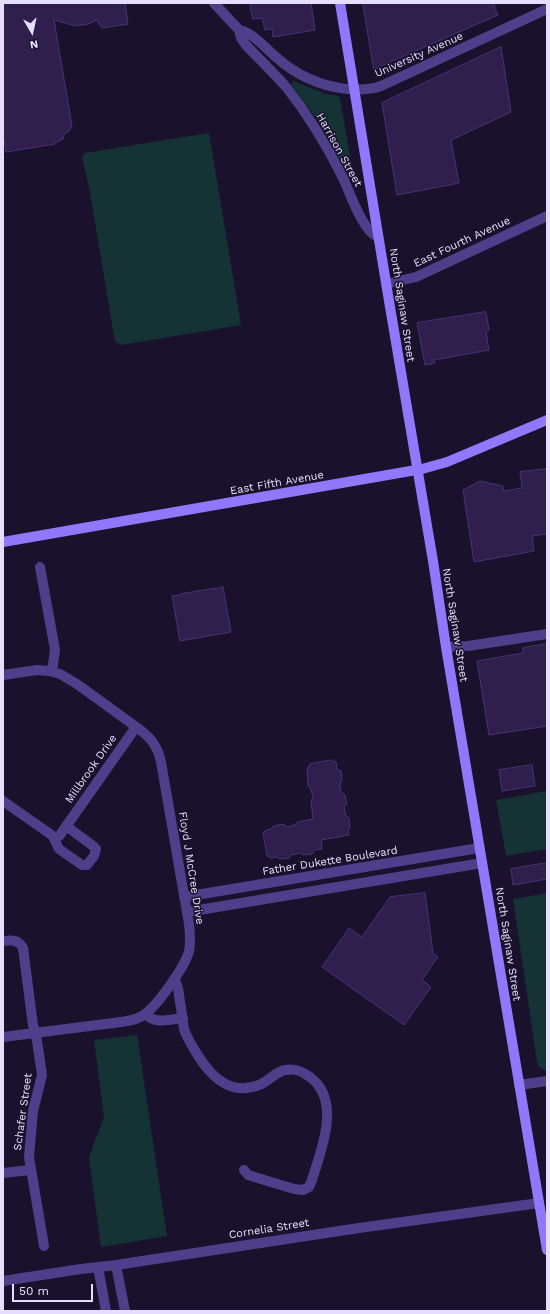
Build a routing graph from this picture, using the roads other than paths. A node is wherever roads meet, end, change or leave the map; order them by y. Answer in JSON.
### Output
{"nodes":[{"id":1,"x":214,"y":3,"type":"edge"},
{"id":2,"x":340,"y":3,"type":"edge"},
{"id":3,"x":547,"y":9,"type":"edge"},
{"id":4,"x":239,"y":30,"type":"junction"},
{"id":5,"x":355,"y":90,"type":"junction"},
{"id":6,"x":547,"y":216,"type":"edge"},
{"id":7,"x":378,"y":237,"type":"junction"},
{"id":8,"x":386,"y":284,"type":"junction"},
{"id":9,"x":547,"y":420,"type":"edge"},
{"id":10,"x":417,"y":470,"type":"junction"},
{"id":11,"x":3,"y":542,"type":"edge"},
{"id":12,"x":40,"y":567,"type":"dead end"},
{"id":13,"x":547,"y":634,"type":"edge"},
{"id":14,"x":446,"y":647,"type":"junction"},
{"id":15,"x":52,"y":671,"type":"junction"},
{"id":16,"x":3,"y":675,"type":"edge"},
{"id":17,"x":136,"y":727,"type":"junction"},
{"id":18,"x":3,"y":801,"type":"edge"},
{"id":19,"x":66,"y":826,"type":"junction"},
{"id":20,"x":55,"y":839,"type":"junction"},
{"id":21,"x":479,"y":848,"type":"junction"},
{"id":22,"x":482,"y":864,"type":"junction"},
{"id":23,"x":286,"y":880,"type":"junction"},
{"id":24,"x":250,"y":886,"type":"junction"},
{"id":25,"x":288,"y":895,"type":"junction"},
{"id":26,"x":184,"y":897,"type":"junction"},
{"id":27,"x":253,"y":901,"type":"junction"},
{"id":28,"x":187,"y":912,"type":"junction"},
{"id":29,"x":3,"y":941,"type":"edge"},
{"id":30,"x":174,"y":979,"type":"junction"},
{"id":31,"x":146,"y":1014,"type":"junction"},
{"id":32,"x":183,"y":1018,"type":"junction"},
{"id":33,"x":35,"y":1034,"type":"junction"},
{"id":34,"x":3,"y":1037,"type":"edge"},
{"id":35,"x":547,"y":1081,"type":"edge"},
{"id":36,"x":518,"y":1085,"type":"junction"},
{"id":37,"x":30,"y":1170,"type":"junction"},
{"id":38,"x":244,"y":1170,"type":"dead end"},
{"id":39,"x":3,"y":1173,"type":"edge"},
{"id":40,"x":539,"y":1203,"type":"junction"},
{"id":41,"x":44,"y":1246,"type":"dead end"},
{"id":42,"x":547,"y":1250,"type":"edge"},
{"id":43,"x":116,"y":1265,"type":"junction"},
{"id":44,"x":98,"y":1267,"type":"junction"},
{"id":45,"x":3,"y":1281,"type":"edge"},
{"id":46,"x":106,"y":1311,"type":"edge"},
{"id":47,"x":125,"y":1311,"type":"edge"}],
"edges":[{"from":1,"to":4,"type":"street","name":"Harrison Street"},
{"from":2,"to":5,"type":"main road","name":"North Saginaw Street"},
{"from":3,"to":5,"type":"street","name":"University Avenue"},
{"from":4,"to":5,"type":"street","name":"University Avenue"},
{"from":4,"to":7,"type":"street","name":"Harrison Street"},
{"from":5,"to":7,"type":"main road","name":"North Saginaw Street"},
{"from":6,"to":8,"type":"street","name":"East Fourth Avenue"},
{"from":7,"to":8,"type":"main road","name":"North Saginaw Street"},
{"from":8,"to":10,"type":"main road","name":"North Saginaw Street"},
{"from":9,"to":10,"type":"main road","name":"East Fifth Avenue"},
{"from":10,"to":11,"type":"main road","name":"East Fifth Avenue"},
{"from":10,"to":14,"type":"main road","name":"North Saginaw Street"},
{"from":12,"to":15,"type":"street"},
{"from":13,"to":14,"type":"street"},
{"from":14,"to":21,"type":"main road","name":"North Saginaw Street"},
{"from":15,"to":16,"type":"street","name":"Floyd J McCree Drive"},
{"from":15,"to":17,"type":"street","name":"Floyd J McCree Drive"},
{"from":17,"to":19,"type":"street","name":"Millbrook Drive"},
{"from":17,"to":26,"type":"street","name":"Floyd J McCree Drive"},
{"from":18,"to":20,"type":"street"},
{"from":19,"to":20,"type":"street","name":"Millbrook Drive"},
{"from":19,"to":20,"type":"street"},
{"from":21,"to":22,"type":"main road","name":"North Saginaw Street"},
{"from":21,"to":23,"type":"street","name":"Father Dukette Boulevard"},
{"from":22,"to":25,"type":"street"},
{"from":22,"to":36,"type":"main road","name":"North Saginaw Street"},
{"from":23,"to":24,"type":"street","name":"Father Dukette Boulevard"},
{"from":23,"to":25,"type":"street"},
{"from":24,"to":26,"type":"street","name":"Father Dukette Boulevard"},
{"from":24,"to":27,"type":"street"},
{"from":25,"to":27,"type":"street"},
{"from":26,"to":28,"type":"street","name":"Floyd J McCree Drive"},
{"from":27,"to":28,"type":"street"},
{"from":28,"to":30,"type":"street","name":"Floyd J McCree Drive"},
{"from":29,"to":33,"type":"street","name":"Schafer Street"},
{"from":30,"to":31,"type":"street","name":"Floyd J McCree Drive"},
{"from":30,"to":32,"type":"street"},
{"from":31,"to":32,"type":"street"},
{"from":31,"to":33,"type":"street","name":"Floyd J McCree Drive"},
{"from":32,"to":38,"type":"street"},
{"from":33,"to":34,"type":"street","name":"Floyd J McCree Drive"},
{"from":33,"to":37,"type":"street","name":"Schafer Street"},
{"from":35,"to":36,"type":"street"},
{"from":36,"to":40,"type":"main road","name":"North Saginaw Street"},
{"from":37,"to":39,"type":"street"},
{"from":37,"to":41,"type":"street","name":"Schafer Street"},
{"from":40,"to":42,"type":"main road","name":"North Saginaw Street"},
{"from":40,"to":43,"type":"street","name":"Cornelia Street"},
{"from":43,"to":44,"type":"street","name":"Cornelia Street"},
{"from":43,"to":47,"type":"street"},
{"from":44,"to":45,"type":"street","name":"Cornelia Street"},
{"from":44,"to":46,"type":"street"}]}
